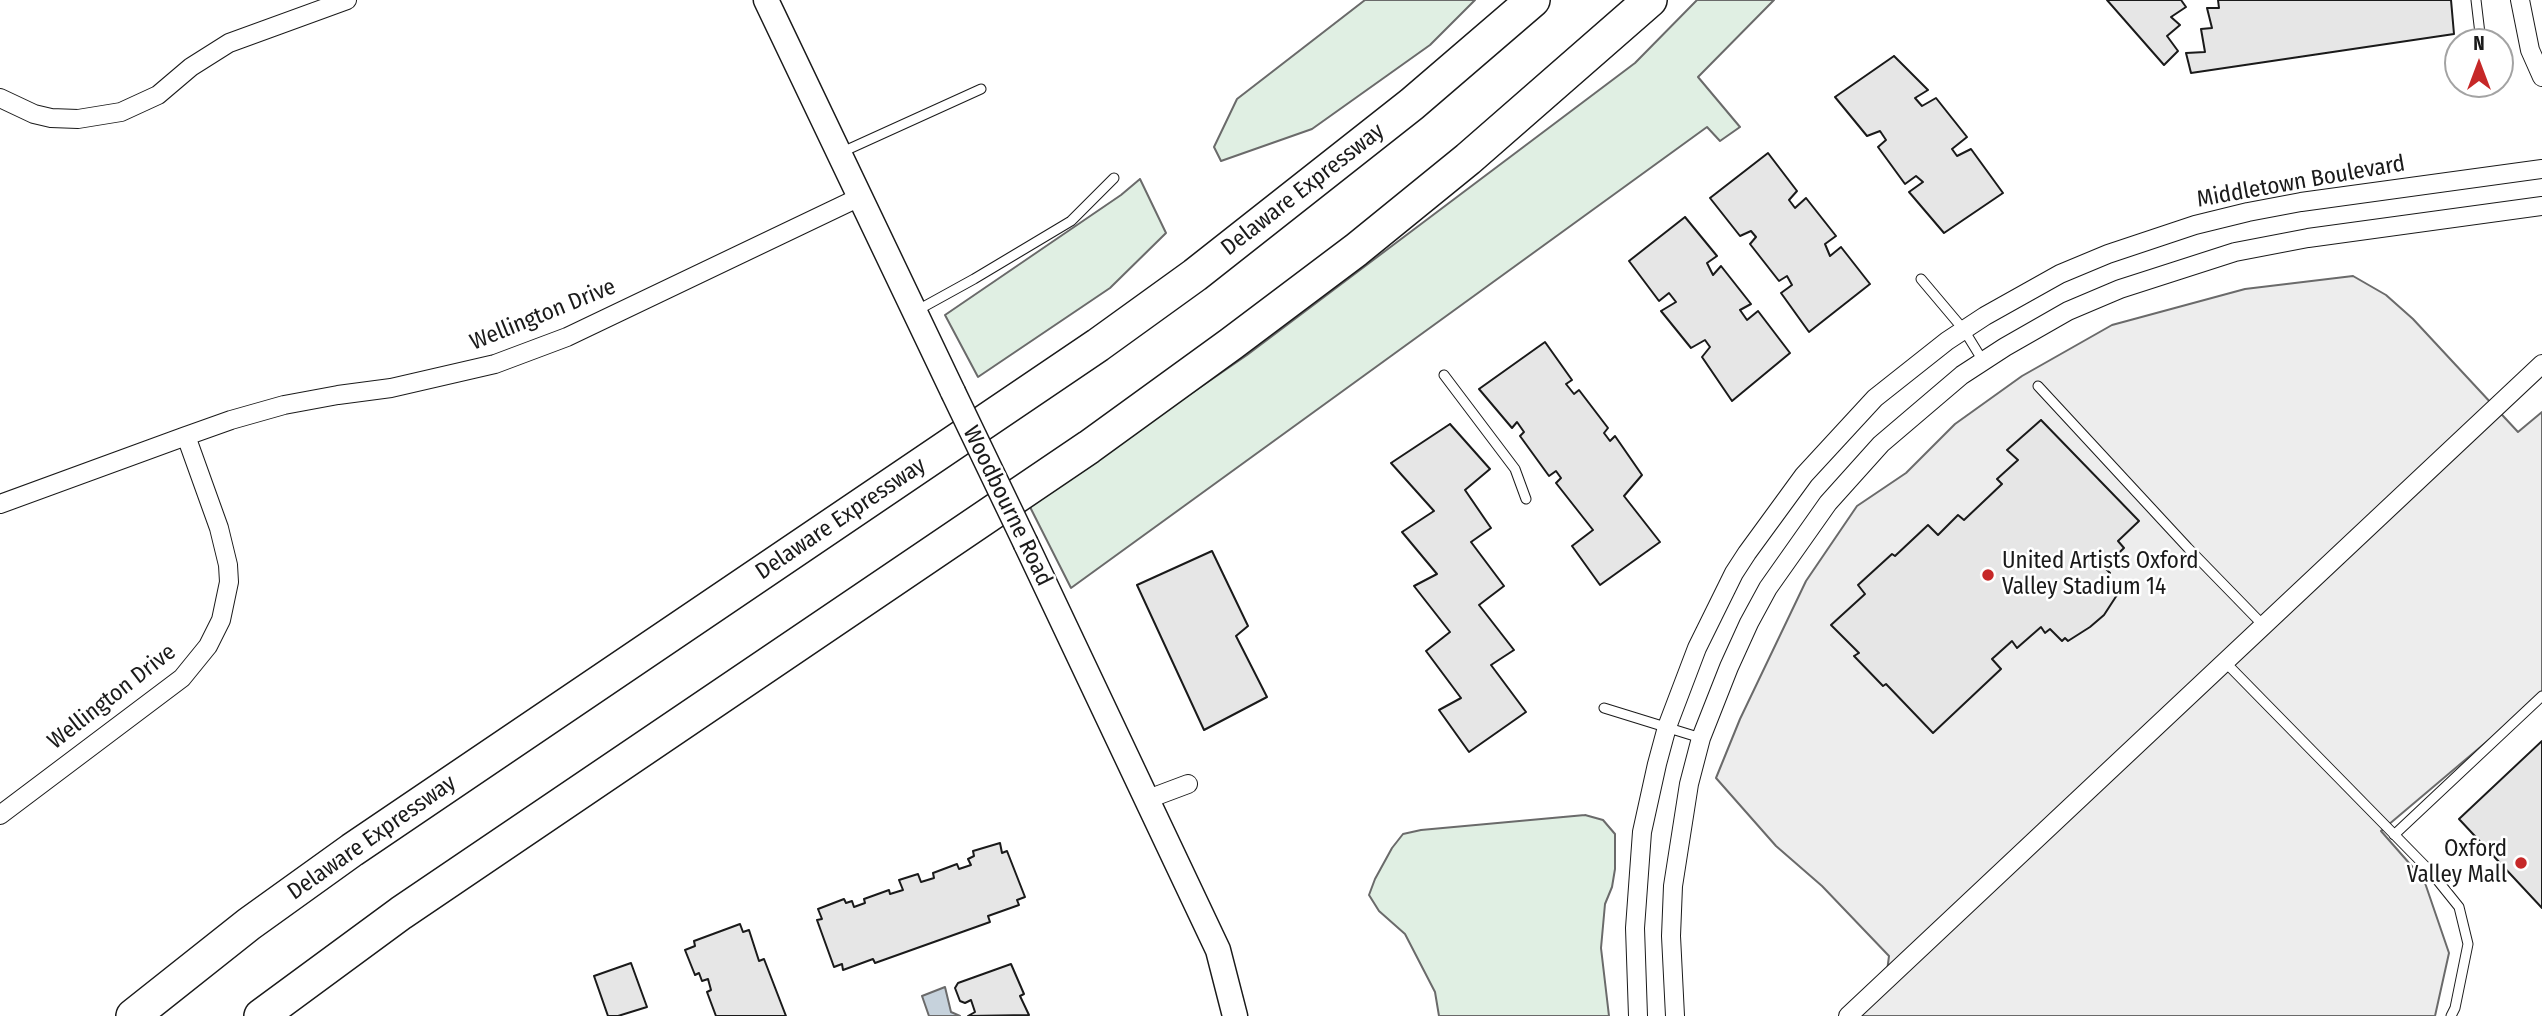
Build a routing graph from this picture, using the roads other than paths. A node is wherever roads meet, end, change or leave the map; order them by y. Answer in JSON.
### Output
{"nodes":[{"id":1,"x":347,"y":0,"type":"edge"},
{"id":2,"x":766,"y":0,"type":"edge"},
{"id":3,"x":1533,"y":0,"type":"edge"},
{"id":4,"x":1650,"y":0,"type":"edge"},
{"id":5,"x":2476,"y":0,"type":"edge"},
{"id":6,"x":2520,"y":0,"type":"edge"},
{"id":7,"x":2479,"y":28,"type":"edge"},
{"id":8,"x":2542,"y":77,"type":"edge"},
{"id":9,"x":981,"y":89,"type":"dead end"},
{"id":10,"x":0,"y":98,"type":"edge"},
{"id":11,"x":839,"y":153,"type":"junction"},
{"id":12,"x":2542,"y":169,"type":"edge"},
{"id":13,"x":1114,"y":178,"type":"dead end"},
{"id":14,"x":860,"y":197,"type":"junction"},
{"id":15,"x":2542,"y":206,"type":"edge"},
{"id":16,"x":1921,"y":279,"type":"dead end"},
{"id":17,"x":914,"y":311,"type":"junction"},
{"id":18,"x":1964,"y":330,"type":"junction"},
{"id":19,"x":1983,"y":361,"type":"junction"},
{"id":20,"x":2542,"y":363,"type":"edge"},
{"id":21,"x":1444,"y":375,"type":"dead end"},
{"id":22,"x":2038,"y":386,"type":"dead end"},
{"id":23,"x":186,"y":436,"type":"junction"},
{"id":24,"x":1527,"y":499,"type":"dead end"},
{"id":25,"x":0,"y":504,"type":"edge"},
{"id":26,"x":2264,"y":626,"type":"junction"},
{"id":27,"x":2225,"y":662,"type":"junction"},
{"id":28,"x":2542,"y":696,"type":"edge"},
{"id":29,"x":1604,"y":708,"type":"dead end"},
{"id":30,"x":1667,"y":727,"type":"junction"},
{"id":31,"x":1701,"y":738,"type":"junction"},
{"id":32,"x":1188,"y":784,"type":"dead end"},
{"id":33,"x":1148,"y":799,"type":"junction"},
{"id":34,"x":0,"y":815,"type":"edge"},
{"id":35,"x":2394,"y":835,"type":"junction"},
{"id":36,"x":133,"y":1016,"type":"edge"},
{"id":37,"x":261,"y":1016,"type":"edge"},
{"id":38,"x":1235,"y":1016,"type":"edge"},
{"id":39,"x":1638,"y":1016,"type":"edge"},
{"id":40,"x":1675,"y":1016,"type":"edge"},
{"id":41,"x":1848,"y":1016,"type":"edge"},
{"id":42,"x":2451,"y":1016,"type":"edge"}],
"edges":[{"from":1,"to":10,"type":"street"},
{"from":2,"to":11,"type":"main road","name":"Woodbourne Road"},
{"from":3,"to":36,"type":"highway","name":"Delaware Expressway"},
{"from":4,"to":37,"type":"highway"},
{"from":5,"to":7,"type":"lane"},
{"from":6,"to":8,"type":"street"},
{"from":9,"to":11,"type":"lane"},
{"from":11,"to":14,"type":"main road","name":"Woodbourne Road"},
{"from":12,"to":18,"type":"street","name":"Middletown Boulevard"},
{"from":13,"to":17,"type":"lane"},
{"from":14,"to":17,"type":"main road","name":"Woodbourne Road"},
{"from":14,"to":23,"type":"street","name":"Wellington Drive"},
{"from":15,"to":19,"type":"street"},
{"from":16,"to":18,"type":"lane"},
{"from":17,"to":33,"type":"main road","name":"Woodbourne Road","bridge":true},
{"from":18,"to":19,"type":"lane"},
{"from":18,"to":30,"type":"street","name":"Middletown Boulevard"},
{"from":19,"to":31,"type":"street"},
{"from":20,"to":26,"type":"street"},
{"from":21,"to":24,"type":"lane"},
{"from":22,"to":26,"type":"lane"},
{"from":23,"to":25,"type":"street","name":"Wellington Drive"},
{"from":23,"to":34,"type":"street","name":"Wellington Drive"},
{"from":26,"to":27,"type":"street"},
{"from":27,"to":35,"type":"lane"},
{"from":27,"to":41,"type":"street"},
{"from":28,"to":35,"type":"lane"},
{"from":29,"to":30,"type":"lane"},
{"from":30,"to":31,"type":"lane"},
{"from":30,"to":39,"type":"street","name":"Middletown Boulevard"},
{"from":31,"to":40,"type":"street"},
{"from":32,"to":33,"type":"street"},
{"from":33,"to":38,"type":"main road","name":"Woodbourne Road"},
{"from":35,"to":42,"type":"lane"}]}
